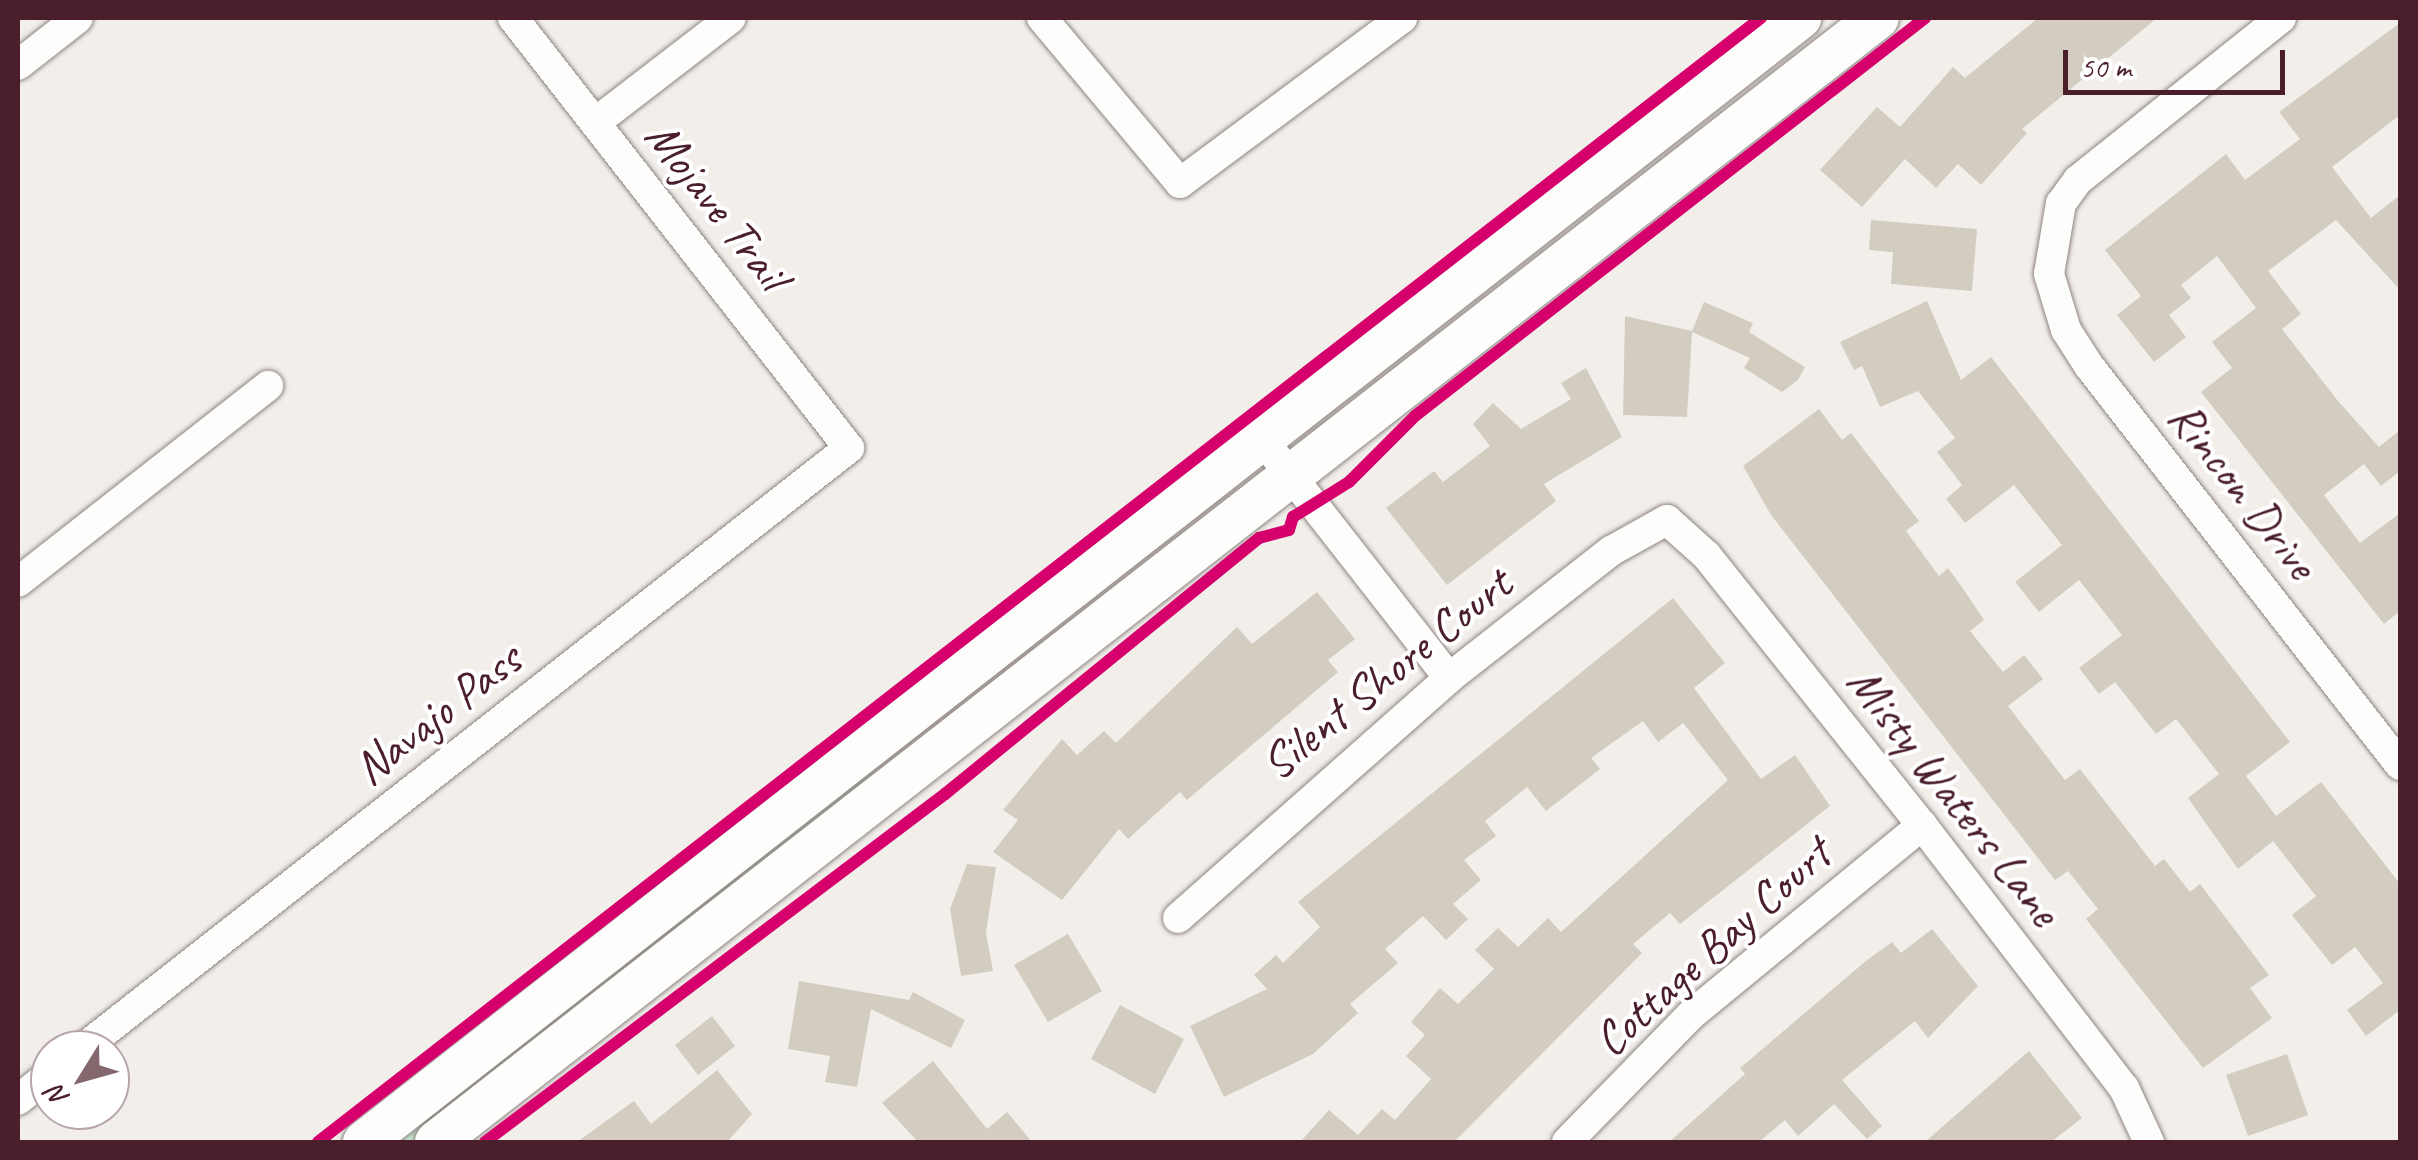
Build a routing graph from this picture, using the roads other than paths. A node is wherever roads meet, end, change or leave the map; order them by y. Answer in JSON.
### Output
{"nodes":[{"id":1,"x":78,"y":18,"type":"edge"},
{"id":2,"x":513,"y":18,"type":"edge"},
{"id":3,"x":731,"y":18,"type":"edge"},
{"id":4,"x":1042,"y":18,"type":"edge"},
{"id":5,"x":1402,"y":18,"type":"edge"},
{"id":6,"x":1800,"y":18,"type":"edge"},
{"id":7,"x":1878,"y":18,"type":"edge"},
{"id":8,"x":2281,"y":18,"type":"edge"},
{"id":9,"x":18,"y":65,"type":"edge"},
{"id":10,"x":596,"y":122,"type":"junction"},
{"id":11,"x":268,"y":386,"type":"dead end"},
{"id":12,"x":1260,"y":436,"type":"junction"},
{"id":13,"x":849,"y":448,"type":"joint"},
{"id":14,"x":1289,"y":476,"type":"junction"},
{"id":15,"x":1667,"y":520,"type":"joint"},
{"id":16,"x":18,"y":582,"type":"edge"},
{"id":17,"x":1449,"y":678,"type":"junction"},
{"id":18,"x":918,"y":709,"type":"junction"},
{"id":19,"x":948,"y":746,"type":"junction"},
{"id":20,"x":2400,"y":765,"type":"edge"},
{"id":21,"x":1922,"y":825,"type":"junction"},
{"id":22,"x":1178,"y":918,"type":"dead end"},
{"id":23,"x":107,"y":1030,"type":"edge"},
{"id":24,"x":364,"y":1142,"type":"edge"},
{"id":25,"x":436,"y":1142,"type":"edge"},
{"id":26,"x":1567,"y":1142,"type":"edge"},
{"id":27,"x":2149,"y":1142,"type":"edge"}],
"edges":[{"from":1,"to":9,"type":"street"},
{"from":2,"to":10,"type":"street","name":"Mojave Trail"},
{"from":3,"to":10,"type":"street"},
{"from":4,"to":5,"type":"street"},
{"from":6,"to":12,"type":"street"},
{"from":7,"to":14,"type":"street"},
{"from":8,"to":20,"type":"street","name":"Rincon Drive"},
{"from":10,"to":13,"type":"street","name":"Mojave Trail"},
{"from":11,"to":16,"type":"street"},
{"from":12,"to":14,"type":"street"},
{"from":12,"to":18,"type":"street"},
{"from":13,"to":23,"type":"street","name":"Navajo Pass"},
{"from":14,"to":17,"type":"street"},
{"from":14,"to":19,"type":"street"},
{"from":15,"to":17,"type":"street","name":"Silent Shore Court"},
{"from":15,"to":21,"type":"street","name":"Misty Waters Lane"},
{"from":17,"to":22,"type":"street","name":"Silent Shore Court"},
{"from":18,"to":19,"type":"street"},
{"from":18,"to":24,"type":"street"},
{"from":19,"to":25,"type":"street"},
{"from":21,"to":26,"type":"street","name":"Cottage Bay Court"},
{"from":21,"to":27,"type":"street","name":"Misty Waters Lane"}]}
